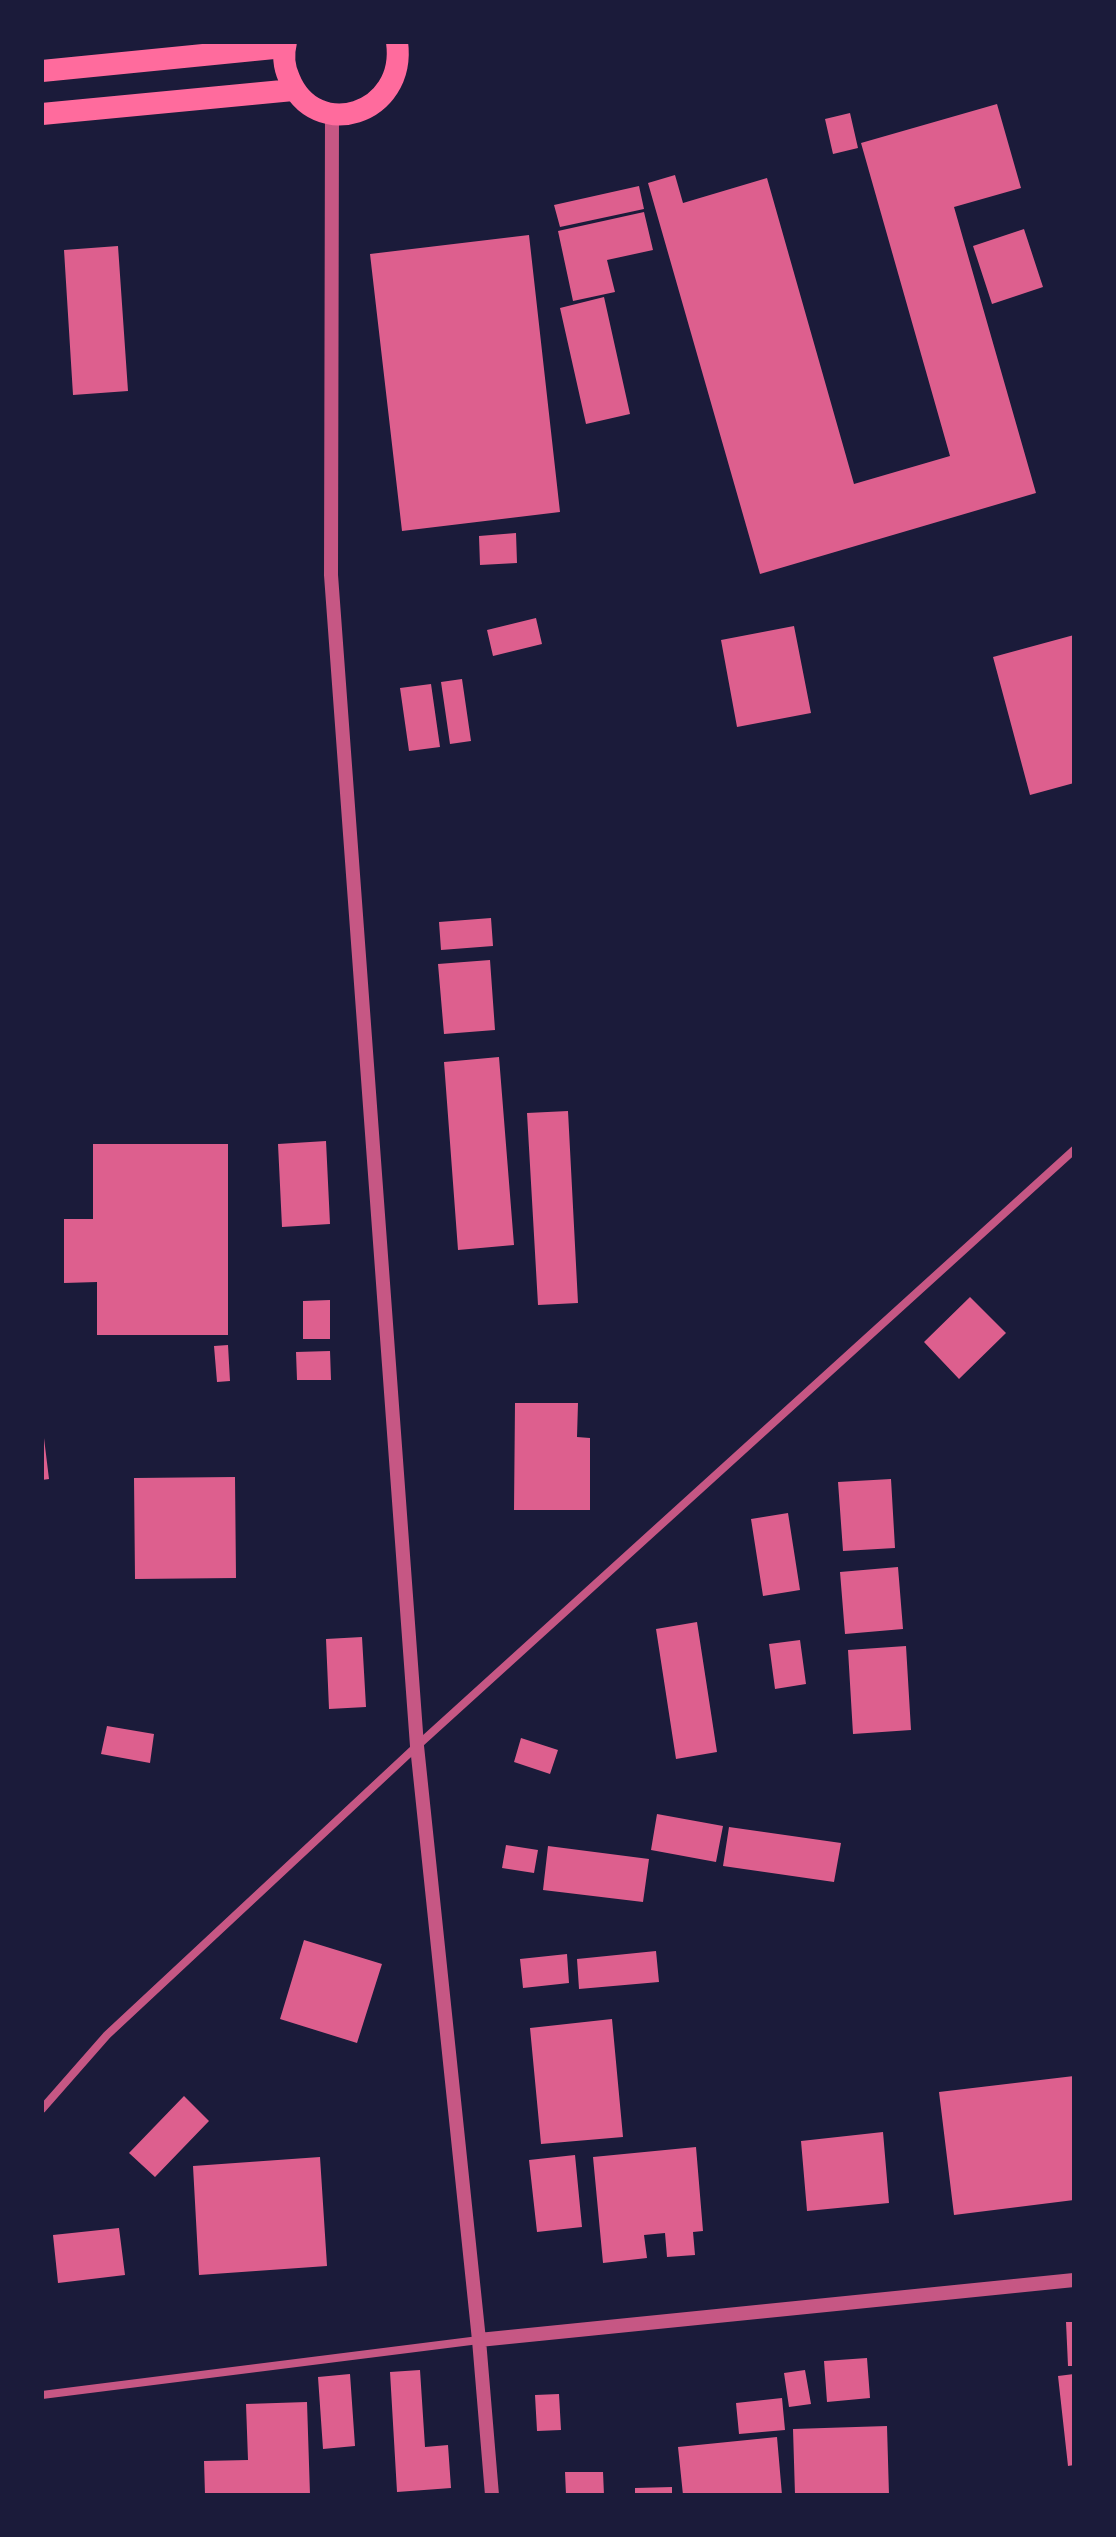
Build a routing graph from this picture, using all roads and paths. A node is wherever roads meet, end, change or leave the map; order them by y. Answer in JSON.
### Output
{"nodes":[{"id":1,"x":399,"y":42,"type":"edge"},
{"id":2,"x":285,"y":44,"type":"edge"},
{"id":3,"x":42,"y":71,"type":"edge"},
{"id":4,"x":293,"y":90,"type":"junction"},
{"id":5,"x":42,"y":114,"type":"edge"},
{"id":6,"x":332,"y":114,"type":"junction"},
{"id":7,"x":1074,"y":1150,"type":"edge"},
{"id":8,"x":417,"y":1746,"type":"junction"},
{"id":9,"x":42,"y":2109,"type":"edge"},
{"id":10,"x":1074,"y":2280,"type":"edge"},
{"id":11,"x":479,"y":2340,"type":"junction"},
{"id":12,"x":42,"y":2395,"type":"edge"},
{"id":13,"x":492,"y":2495,"type":"edge"}],
"edges":[{"from":1,"to":6,"type":"highway"},
{"from":2,"to":3,"type":"highway"},
{"from":2,"to":4,"type":"highway"},
{"from":4,"to":5,"type":"highway"},
{"from":4,"to":6,"type":"highway"},
{"from":6,"to":8,"type":"street"},
{"from":7,"to":8,"type":"street"},
{"from":8,"to":9,"type":"street"},
{"from":8,"to":11,"type":"street"},
{"from":10,"to":11,"type":"street"},
{"from":11,"to":12,"type":"street"},
{"from":11,"to":13,"type":"street"}]}
